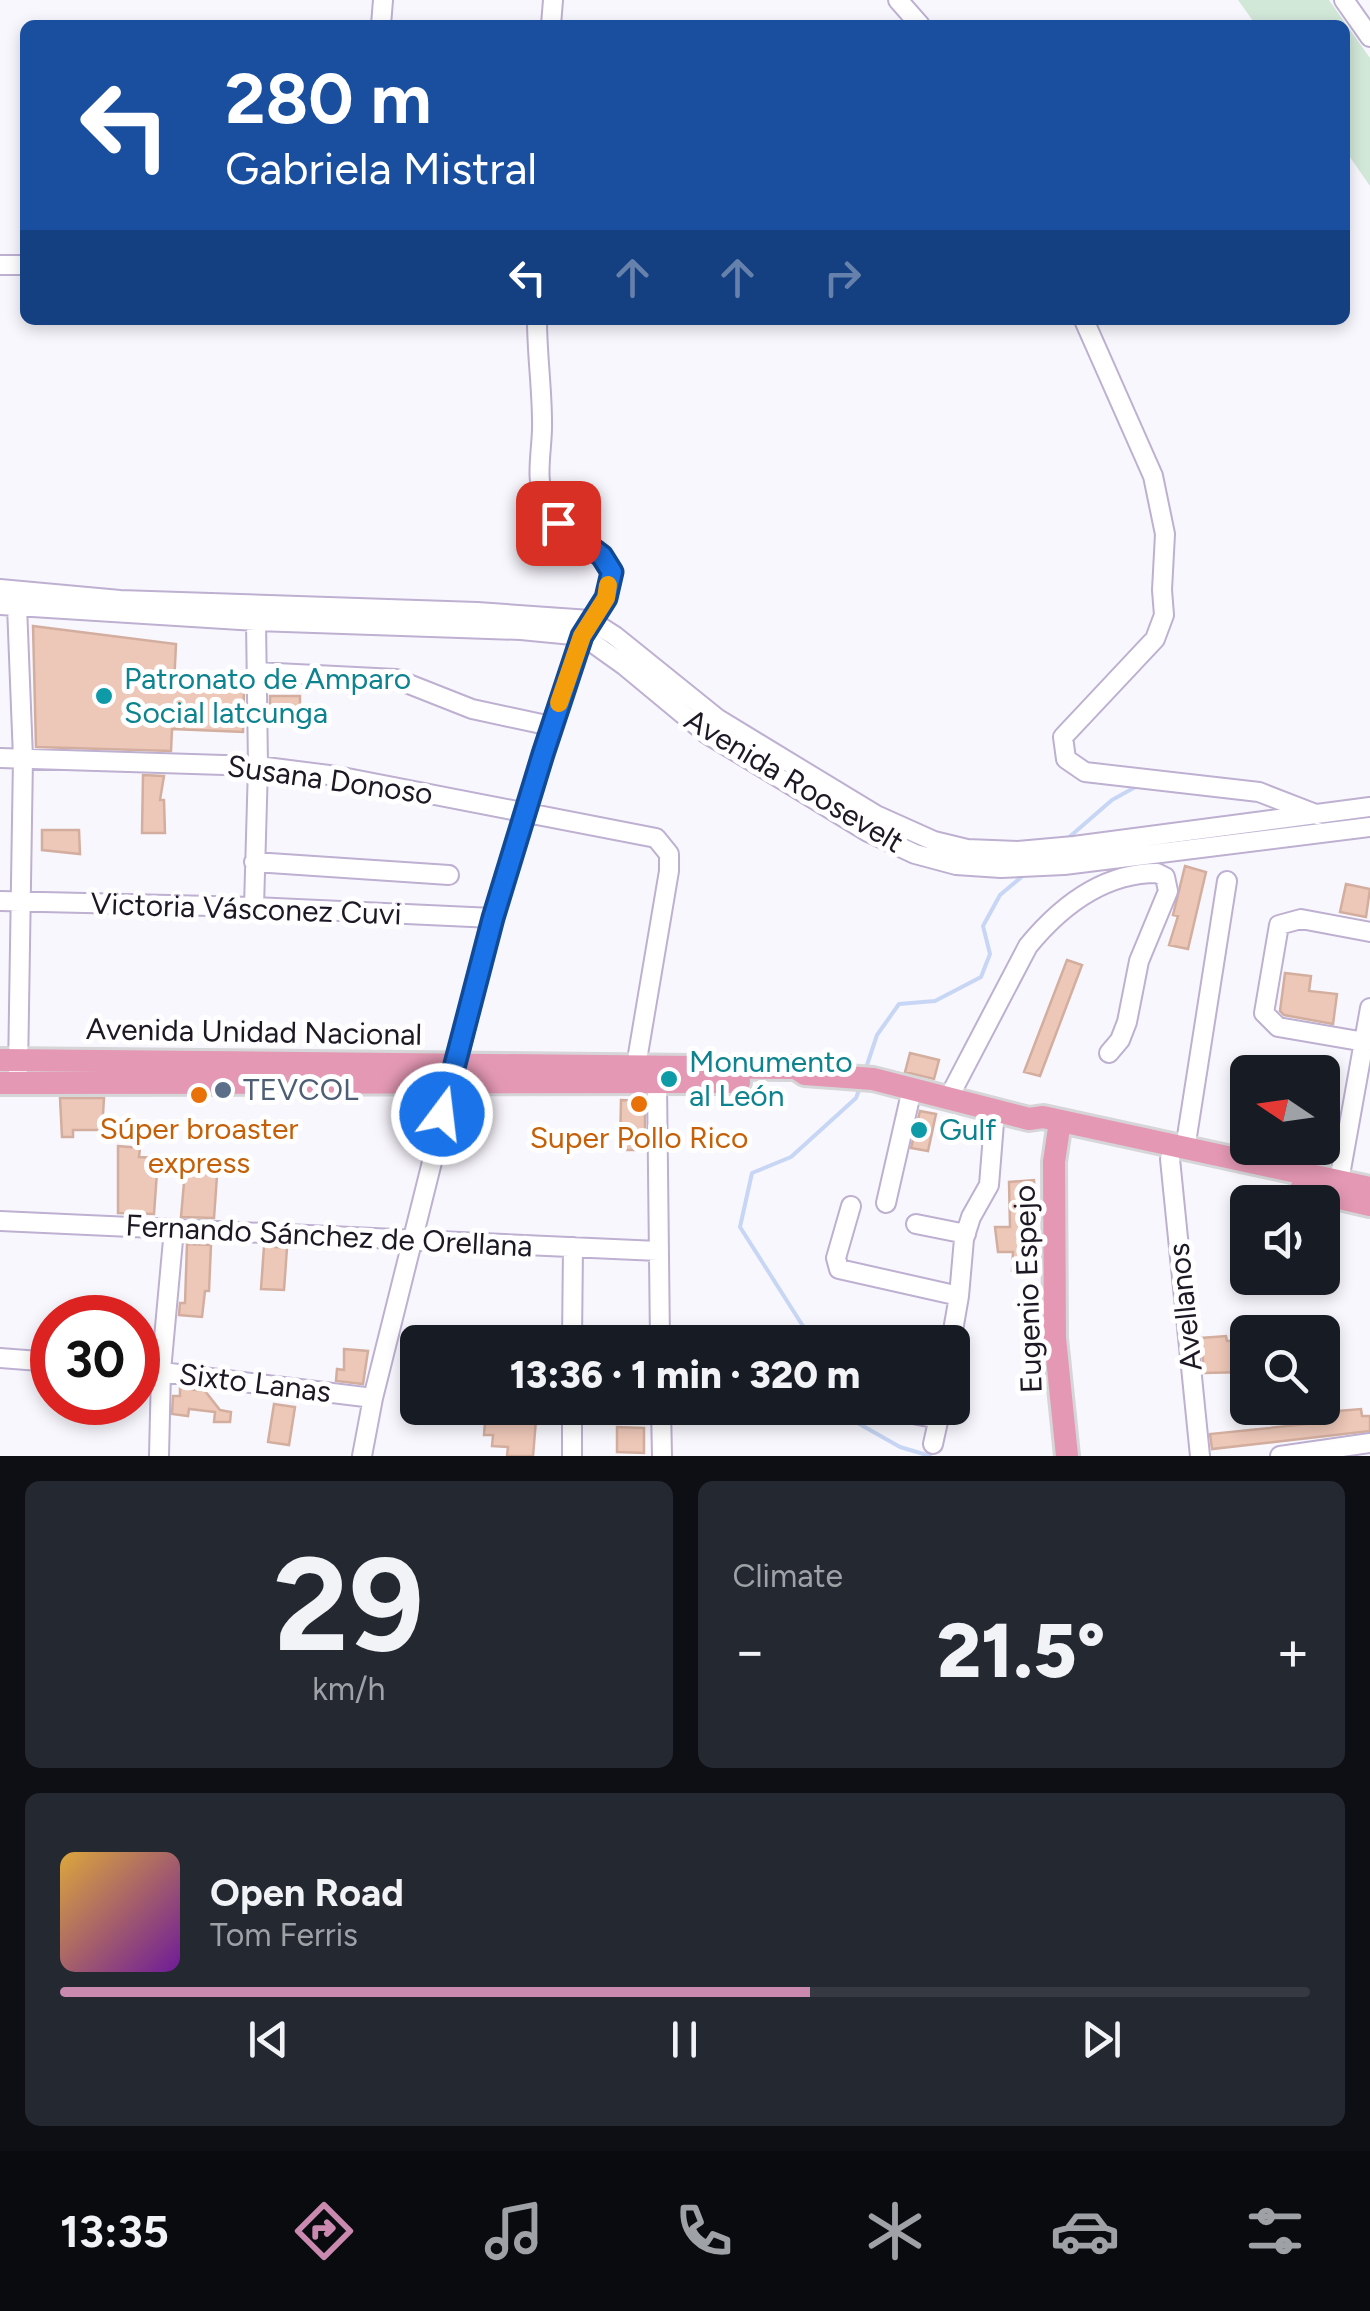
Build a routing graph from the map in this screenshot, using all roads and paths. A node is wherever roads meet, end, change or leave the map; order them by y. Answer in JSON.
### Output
{"nodes":[{"id":1,"x":898,"y":0,"type":"edge"},
{"id":2,"x":1344,"y":0,"type":"edge"},
{"id":3,"x":916,"y":20,"type":"edge"},
{"id":4,"x":1370,"y":37,"type":"edge"},
{"id":5,"x":537,"y":325,"type":"edge"},
{"id":6,"x":1086,"y":325,"type":"edge"},
{"id":7,"x":0,"y":589,"type":"edge"},
{"id":8,"x":9,"y":606,"type":"edge"},
{"id":9,"x":256,"y":621,"type":"junction"},
{"id":10,"x":586,"y":628,"type":"junction"},
{"id":11,"x":256,"y":672,"type":"junction"},
{"id":12,"x":552,"y":726,"type":"junction"},
{"id":13,"x":0,"y":758,"type":"edge"},
{"id":14,"x":23,"y":758,"type":"junction"},
{"id":15,"x":258,"y":766,"type":"junction"},
{"id":16,"x":1370,"y":807,"type":"edge"},
{"id":17,"x":526,"y":810,"type":"junction"},
{"id":18,"x":1318,"y":815,"type":"junction"},
{"id":19,"x":1370,"y":827,"type":"edge"},
{"id":20,"x":1291,"y":828,"type":"junction"},
{"id":21,"x":254,"y":862,"type":"junction"},
{"id":22,"x":449,"y":875,"type":"dead end"},
{"id":23,"x":1227,"y":881,"type":"dead end"},
{"id":24,"x":0,"y":901,"type":"edge"},
{"id":25,"x":20,"y":902,"type":"junction"},
{"id":26,"x":254,"y":907,"type":"junction"},
{"id":27,"x":493,"y":918,"type":"junction"},
{"id":28,"x":1370,"y":932,"type":"edge"},
{"id":29,"x":1370,"y":1008,"type":"edge"},
{"id":30,"x":1364,"y":1042,"type":"junction"},
{"id":31,"x":1109,"y":1053,"type":"dead end"},
{"id":32,"x":636,"y":1066,"type":"junction"},
{"id":33,"x":9,"y":1071,"type":"edge"},
{"id":34,"x":453,"y":1073,"type":"junction"},
{"id":35,"x":805,"y":1074,"type":"junction"},
{"id":36,"x":657,"y":1084,"type":"junction"},
{"id":37,"x":904,"y":1087,"type":"junction"},
{"id":38,"x":948,"y":1098,"type":"junction"},
{"id":39,"x":994,"y":1110,"type":"junction"},
{"id":40,"x":1058,"y":1128,"type":"junction"},
{"id":41,"x":1178,"y":1154,"type":"junction"},
{"id":42,"x":1338,"y":1182,"type":"junction"},
{"id":43,"x":1370,"y":1188,"type":"edge"},
{"id":44,"x":886,"y":1203,"type":"dead end"},
{"id":45,"x":1370,"y":1205,"type":"edge"},
{"id":46,"x":851,"y":1206,"type":"dead end"},
{"id":47,"x":0,"y":1223,"type":"edge"},
{"id":48,"x":916,"y":1224,"type":"dead end"},
{"id":49,"x":174,"y":1229,"type":"junction"},
{"id":50,"x":966,"y":1234,"type":"junction"},
{"id":51,"x":412,"y":1239,"type":"junction"},
{"id":52,"x":573,"y":1246,"type":"junction"},
{"id":53,"x":658,"y":1250,"type":"junction"},
{"id":54,"x":959,"y":1296,"type":"junction"},
{"id":55,"x":572,"y":1325,"type":"edge"},
{"id":56,"x":660,"y":1325,"type":"edge"},
{"id":57,"x":954,"y":1325,"type":"edge"},
{"id":58,"x":0,"y":1358,"type":"edge"},
{"id":59,"x":30,"y":1360,"type":"edge"},
{"id":60,"x":162,"y":1370,"type":"junction"},
{"id":61,"x":373,"y":1398,"type":"junction"},
{"id":62,"x":572,"y":1425,"type":"edge"},
{"id":63,"x":661,"y":1425,"type":"edge"},
{"id":64,"x":937,"y":1425,"type":"edge"},
{"id":65,"x":1370,"y":1443,"type":"edge"},
{"id":66,"x":933,"y":1444,"type":"dead end"},
{"id":67,"x":159,"y":1456,"type":"edge"},
{"id":68,"x":362,"y":1456,"type":"edge"},
{"id":69,"x":572,"y":1456,"type":"edge"},
{"id":70,"x":662,"y":1456,"type":"edge"},
{"id":71,"x":1067,"y":1456,"type":"edge"},
{"id":72,"x":1200,"y":1456,"type":"edge"},
{"id":73,"x":1280,"y":1456,"type":"edge"}],
"edges":[{"from":1,"to":3,"type":"street"},
{"from":2,"to":4,"type":"street"},
{"from":5,"to":10,"type":"street"},
{"from":6,"to":18,"type":"street"},
{"from":7,"to":10,"type":"street"},
{"from":8,"to":9,"type":"street","name":"Avenida Roosevelt"},
{"from":8,"to":14,"type":"street"},
{"from":9,"to":10,"type":"street","name":"Avenida Roosevelt"},
{"from":9,"to":11,"type":"street"},
{"from":10,"to":12,"type":"street"},
{"from":10,"to":20,"type":"street","name":"Avenida Roosevelt"},
{"from":10,"to":20,"type":"street","name":"Avenida Roosevelt"},
{"from":11,"to":12,"type":"street"},
{"from":11,"to":15,"type":"street"},
{"from":12,"to":17,"type":"street"},
{"from":13,"to":14,"type":"street","name":"Susana Donoso"},
{"from":14,"to":15,"type":"street","name":"Susana Donoso"},
{"from":14,"to":25,"type":"street"},
{"from":15,"to":17,"type":"street","name":"Susana Donoso"},
{"from":15,"to":21,"type":"street"},
{"from":16,"to":18,"type":"street","name":"Avenida Roosevelt"},
{"from":17,"to":27,"type":"street"},
{"from":17,"to":32,"type":"street","name":"Susana Donoso"},
{"from":18,"to":20,"type":"street","name":"Avenida Roosevelt"},
{"from":19,"to":20,"type":"street","name":"Avenida Roosevelt"},
{"from":21,"to":22,"type":"street"},
{"from":21,"to":26,"type":"street"},
{"from":23,"to":41,"type":"street","name":"Avellanos"},
{"from":24,"to":25,"type":"street","name":"Victoria Vásconez Cuvi"},
{"from":25,"to":26,"type":"street","name":"Victoria Vásconez Cuvi"},
{"from":25,"to":33,"type":"street"},
{"from":26,"to":27,"type":"street","name":"Victoria Vásconez Cuvi"},
{"from":27,"to":34,"type":"street"},
{"from":28,"to":30,"type":"street"},
{"from":29,"to":30,"type":"street"},
{"from":30,"to":42,"type":"street"},
{"from":31,"to":38,"type":"street"},
{"from":32,"to":34,"type":"main road","name":"Avenida Unidad Nacional"},
{"from":32,"to":35,"type":"main road","name":"Avenida Unidad Nacional"},
{"from":33,"to":34,"type":"main road","name":"Avenida Unidad Nacional"},
{"from":34,"to":36,"type":"main road","name":"Avenida Unidad Nacional"},
{"from":34,"to":51,"type":"street"},
{"from":35,"to":36,"type":"main road","name":"Avenida Unidad Nacional"},
{"from":35,"to":37,"type":"main road","name":"Avenida Unidad Nacional"},
{"from":36,"to":53,"type":"street"},
{"from":37,"to":38,"type":"main road","name":"Avenida Unidad Nacional"},
{"from":37,"to":44,"type":"street"},
{"from":38,"to":39,"type":"main road","name":"Avenida Unidad Nacional"},
{"from":39,"to":40,"type":"main road","name":"Avenida Unidad Nacional"},
{"from":39,"to":50,"type":"street"},
{"from":40,"to":41,"type":"main road","name":"Avenida Unidad Nacional"},
{"from":40,"to":71,"type":"main road","name":"Eugenio Espejo"},
{"from":41,"to":42,"type":"main road","name":"Avenida Unidad Nacional"},
{"from":41,"to":45,"type":"main road","name":"Avenida Unidad Nacional"},
{"from":41,"to":72,"type":"street","name":"Avellanos"},
{"from":42,"to":43,"type":"main road","name":"Avenida Unidad Nacional"},
{"from":46,"to":54,"type":"street"},
{"from":47,"to":49,"type":"street","name":"Fernando Sánchez de Orellana"},
{"from":48,"to":50,"type":"street"},
{"from":49,"to":51,"type":"street","name":"Fernando Sánchez de Orellana"},
{"from":49,"to":60,"type":"street"},
{"from":50,"to":54,"type":"street"},
{"from":51,"to":52,"type":"street","name":"Fernando Sánchez de Orellana"},
{"from":51,"to":61,"type":"street"},
{"from":52,"to":53,"type":"street","name":"Fernando Sánchez de Orellana"},
{"from":52,"to":55,"type":"street"},
{"from":53,"to":56,"type":"street"},
{"from":54,"to":57,"type":"street"},
{"from":58,"to":59,"type":"street"},
{"from":60,"to":61,"type":"street","name":"Sixto Lanas"},
{"from":60,"to":67,"type":"street"},
{"from":61,"to":68,"type":"street"},
{"from":62,"to":69,"type":"street"},
{"from":63,"to":70,"type":"street"},
{"from":64,"to":66,"type":"street"},
{"from":65,"to":73,"type":"street"}]}
